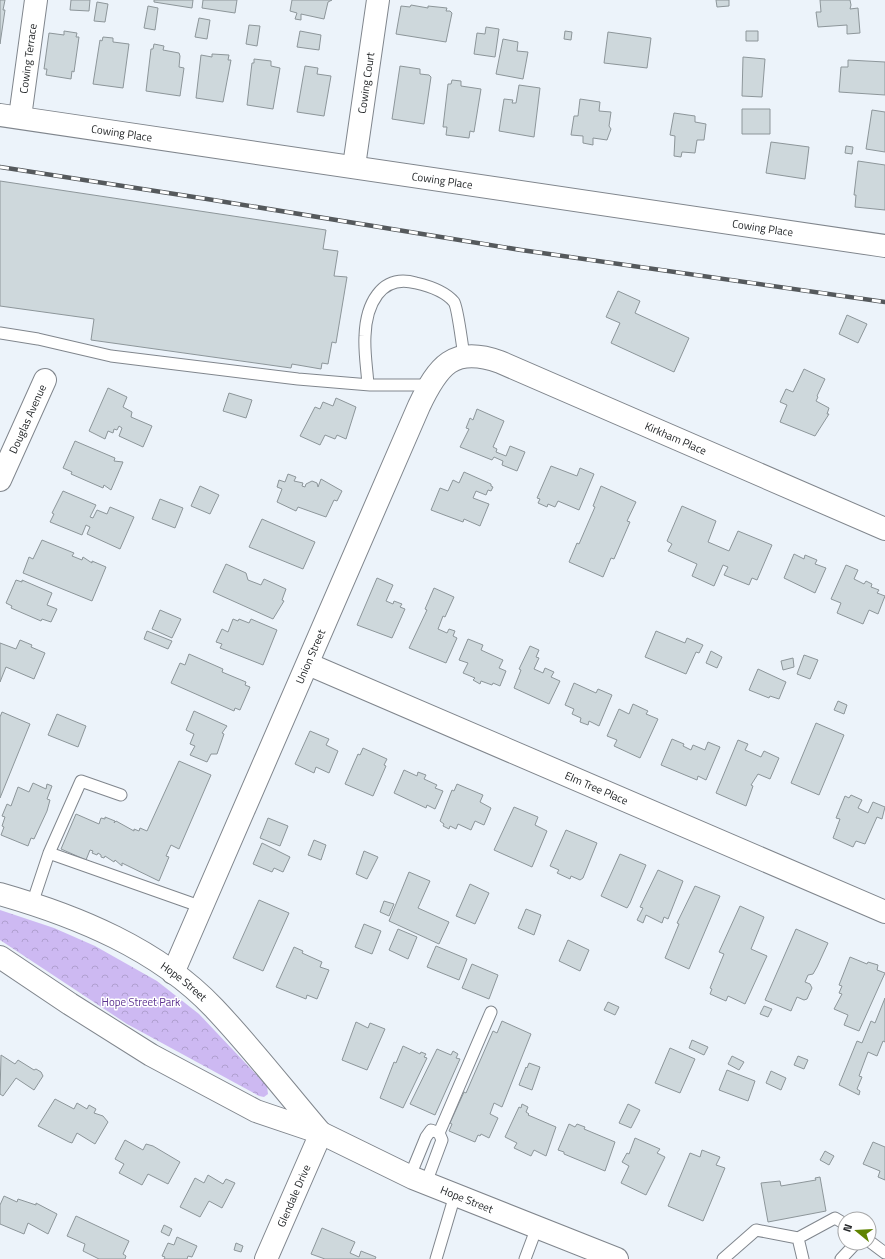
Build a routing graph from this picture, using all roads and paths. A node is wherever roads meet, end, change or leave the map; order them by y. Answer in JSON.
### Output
{"nodes":[{"id":1,"x":36,"y":0,"type":"edge"},
{"id":2,"x":378,"y":0,"type":"edge"},
{"id":3,"x":10,"y":116,"type":"edge"},
{"id":4,"x":354,"y":166,"type":"junction"},
{"id":5,"x":885,"y":246,"type":"edge"},
{"id":6,"x":0,"y":333,"type":"edge"},
{"id":7,"x":464,"y":356,"type":"junction"},
{"id":8,"x":45,"y":380,"type":"dead end"},
{"id":9,"x":368,"y":385,"type":"junction"},
{"id":10,"x":429,"y":385,"type":"junction"},
{"id":11,"x":0,"y":480,"type":"edge"},
{"id":12,"x":885,"y":529,"type":"edge"},
{"id":13,"x":308,"y":664,"type":"junction"},
{"id":14,"x":121,"y":795,"type":"dead end"},
{"id":15,"x":50,"y":853,"type":"junction"},
{"id":16,"x":0,"y":894,"type":"edge"},
{"id":17,"x":32,"y":904,"type":"junction"},
{"id":18,"x":202,"y":907,"type":"junction"},
{"id":19,"x":885,"y":912,"type":"edge"},
{"id":20,"x":0,"y":957,"type":"edge"},
{"id":21,"x":173,"y":973,"type":"junction"},
{"id":22,"x":491,"y":1012,"type":"dead end"},
{"id":23,"x":321,"y":1133,"type":"junction"},
{"id":24,"x":439,"y":1134,"type":"junction"},
{"id":25,"x":418,"y":1179,"type":"junction"},
{"id":26,"x":455,"y":1195,"type":"junction"},
{"id":27,"x":837,"y":1219,"type":"edge"},
{"id":28,"x":537,"y":1227,"type":"junction"},
{"id":29,"x":798,"y":1238,"type":"junction"},
{"id":30,"x":848,"y":1251,"type":"edge"},
{"id":31,"x":726,"y":1258,"type":"edge"},
{"id":32,"x":266,"y":1259,"type":"edge"},
{"id":33,"x":436,"y":1259,"type":"edge"},
{"id":34,"x":525,"y":1259,"type":"edge"},
{"id":35,"x":617,"y":1259,"type":"edge"},
{"id":36,"x":803,"y":1259,"type":"edge"},
{"id":37,"x":841,"y":1259,"type":"edge"}],
"edges":[{"from":1,"to":3,"type":"street","name":"Cowing Terrace"},
{"from":2,"to":4,"type":"street","name":"Cowing Court"},
{"from":3,"to":4,"type":"street","name":"Cowing Place"},
{"from":4,"to":5,"type":"street","name":"Cowing Place"},
{"from":6,"to":9,"type":"lane"},
{"from":7,"to":9,"type":"lane"},
{"from":7,"to":10,"type":"street","name":"Union Street"},
{"from":7,"to":12,"type":"street","name":"Kirkham Place"},
{"from":8,"to":11,"type":"street","name":"Douglas Avenue"},
{"from":9,"to":10,"type":"lane"},
{"from":10,"to":13,"type":"street","name":"Union Street"},
{"from":13,"to":18,"type":"street","name":"Union Street"},
{"from":13,"to":19,"type":"street","name":"Elm Tree Place"},
{"from":14,"to":15,"type":"lane"},
{"from":15,"to":17,"type":"lane"},
{"from":15,"to":18,"type":"lane"},
{"from":16,"to":17,"type":"street","name":"Hope Street"},
{"from":17,"to":21,"type":"street","name":"Hope Street"},
{"from":18,"to":21,"type":"street","name":"Union Street"},
{"from":20,"to":23,"type":"street","name":"Hope Street"},
{"from":21,"to":23,"type":"street","name":"Hope Street"},
{"from":22,"to":24,"type":"lane"},
{"from":23,"to":25,"type":"street","name":"Hope Street"},
{"from":23,"to":32,"type":"street","name":"Glendale Drive"},
{"from":24,"to":25,"type":"lane"},
{"from":24,"to":25,"type":"lane"},
{"from":25,"to":26,"type":"street","name":"Hope Street"},
{"from":26,"to":28,"type":"street","name":"Hope Street"},
{"from":26,"to":33,"type":"lane"},
{"from":27,"to":29,"type":"lane"},
{"from":28,"to":34,"type":"lane"},
{"from":28,"to":35,"type":"street","name":"Hope Street"},
{"from":29,"to":31,"type":"lane"},
{"from":29,"to":36,"type":"lane"},
{"from":30,"to":37,"type":"lane"}]}
